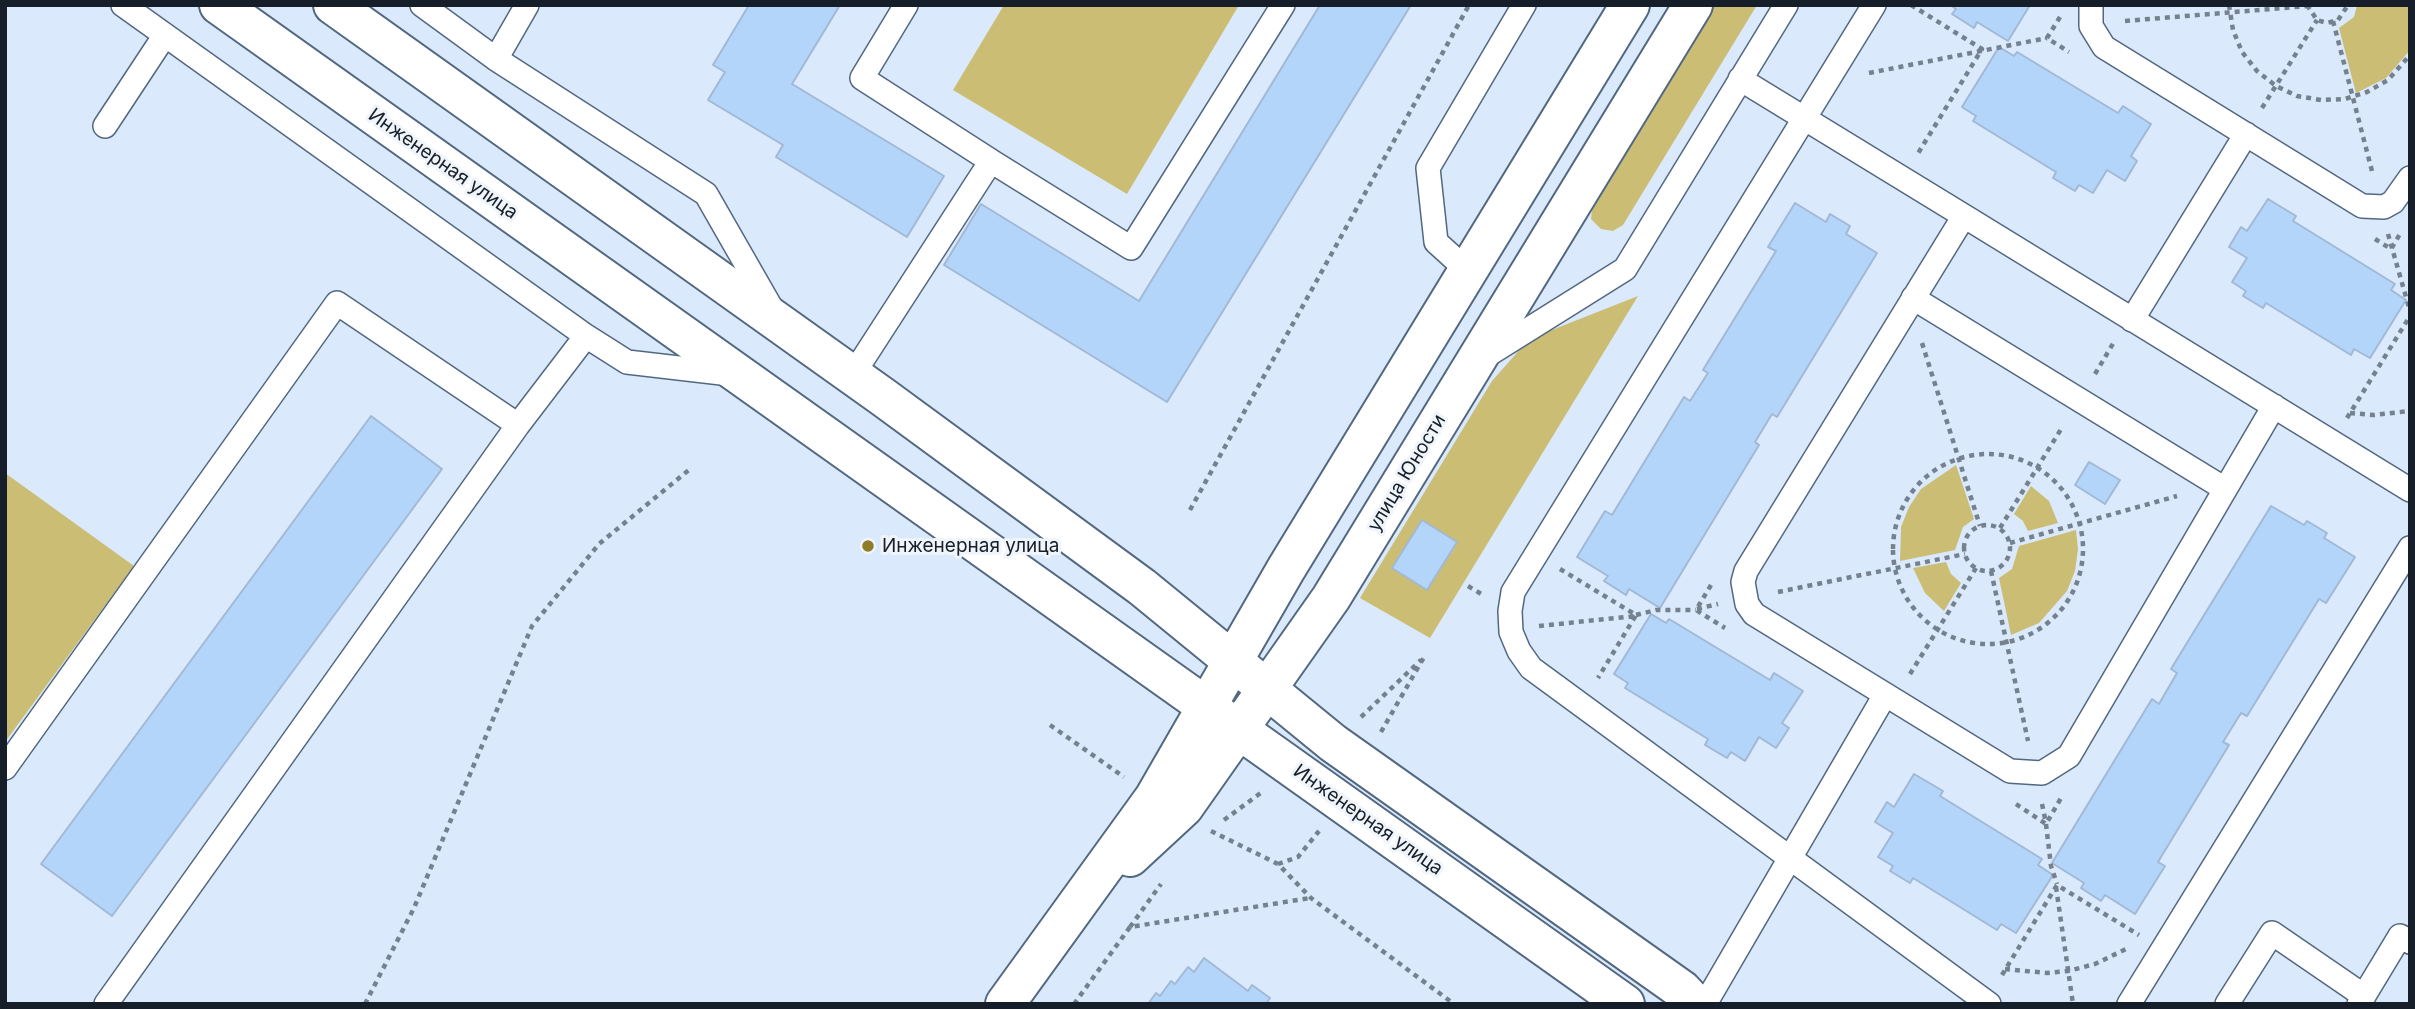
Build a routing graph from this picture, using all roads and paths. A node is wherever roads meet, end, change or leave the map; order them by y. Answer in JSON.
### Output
{"nodes":[{"id":1,"x":122,"y":5,"type":"edge"},
{"id":2,"x":219,"y":5,"type":"edge"},
{"id":3,"x":333,"y":5,"type":"edge"},
{"id":4,"x":422,"y":5,"type":"edge"},
{"id":5,"x":527,"y":5,"type":"edge"},
{"id":6,"x":906,"y":5,"type":"edge"},
{"id":7,"x":1283,"y":5,"type":"edge"},
{"id":8,"x":1469,"y":5,"type":"edge"},
{"id":9,"x":1524,"y":5,"type":"edge"},
{"id":10,"x":1630,"y":5,"type":"edge"},
{"id":11,"x":1693,"y":5,"type":"edge"},
{"id":12,"x":1786,"y":5,"type":"edge"},
{"id":13,"x":1874,"y":5,"type":"edge"},
{"id":14,"x":1911,"y":5,"type":"edge"},
{"id":15,"x":2091,"y":5,"type":"edge"},
{"id":16,"x":2307,"y":5,"type":"edge"},
{"id":17,"x":2348,"y":5,"type":"edge"},
{"id":18,"x":2229,"y":8,"type":"edge"},
{"id":19,"x":2147,"y":17,"type":"dead end"},
{"id":20,"x":2317,"y":20,"type":"junction"},
{"id":21,"x":2333,"y":21,"type":"junction"},
{"id":22,"x":164,"y":35,"type":"junction"},
{"id":23,"x":2047,"y":38,"type":"dead end"},
{"id":24,"x":1982,"y":48,"type":"junction"},
{"id":25,"x":2410,"y":55,"type":"edge"},
{"id":26,"x":496,"y":59,"type":"junction"},
{"id":27,"x":1862,"y":75,"type":"dead end"},
{"id":28,"x":1740,"y":79,"type":"junction"},
{"id":29,"x":2276,"y":86,"type":"junction"},
{"id":30,"x":2352,"y":96,"type":"junction"},
{"id":31,"x":1804,"y":118,"type":"junction"},
{"id":32,"x":105,"y":126,"type":"dead end"},
{"id":33,"x":2246,"y":134,"type":"junction"},
{"id":34,"x":1915,"y":158,"type":"dead end"},
{"id":35,"x":991,"y":161,"type":"junction"},
{"id":36,"x":2410,"y":178,"type":"edge"},
{"id":37,"x":2381,"y":207,"type":"junction"},
{"id":38,"x":1964,"y":216,"type":"junction"},
{"id":39,"x":1468,"y":271,"type":"junction"},
{"id":40,"x":1912,"y":301,"type":"junction"},
{"id":41,"x":2410,"y":314,"type":"edge"},
{"id":42,"x":2132,"y":320,"type":"junction"},
{"id":43,"x":781,"y":325,"type":"junction"},
{"id":44,"x":586,"y":336,"type":"junction"},
{"id":45,"x":1474,"y":363,"type":"junction"},
{"id":46,"x":739,"y":374,"type":"junction"},
{"id":47,"x":852,"y":376,"type":"junction"},
{"id":48,"x":2274,"y":406,"type":"junction"},
{"id":49,"x":2410,"y":411,"type":"edge"},
{"id":50,"x":2350,"y":413,"type":"junction"},
{"id":51,"x":2345,"y":422,"type":"dead end"},
{"id":52,"x":518,"y":425,"type":"junction"},
{"id":53,"x":1959,"y":459,"type":"junction"},
{"id":54,"x":690,"y":468,"type":"dead end"},
{"id":55,"x":2221,"y":487,"type":"junction"},
{"id":56,"x":2410,"y":490,"type":"edge"},
{"id":57,"x":1190,"y":510,"type":"dead end"},
{"id":58,"x":2080,"y":523,"type":"junction"},
{"id":59,"x":1980,"y":526,"type":"junction"},
{"id":60,"x":2010,"y":543,"type":"junction"},
{"id":61,"x":2410,"y":548,"type":"edge"},
{"id":62,"x":1965,"y":554,"type":"junction"},
{"id":63,"x":1550,"y":563,"type":"dead end"},
{"id":64,"x":1895,"y":568,"type":"junction"},
{"id":65,"x":1976,"y":568,"type":"junction"},
{"id":66,"x":1991,"y":571,"type":"junction"},
{"id":67,"x":1745,"y":599,"type":"junction"},
{"id":68,"x":1510,"y":611,"type":"junction"},
{"id":69,"x":1636,"y":616,"type":"junction"},
{"id":70,"x":1938,"y":629,"type":"junction"},
{"id":71,"x":2007,"y":642,"type":"junction"},
{"id":72,"x":1232,"y":661,"type":"junction"},
{"id":73,"x":1592,"y":688,"type":"dead end"},
{"id":74,"x":1267,"y":689,"type":"junction"},
{"id":75,"x":1890,"y":697,"type":"junction"},
{"id":76,"x":1206,"y":706,"type":"junction"},
{"id":77,"x":1352,"y":713,"type":"dead end"},
{"id":78,"x":1050,"y":724,"type":"dead end"},
{"id":79,"x":1238,"y":730,"type":"junction"},
{"id":80,"x":1392,"y":741,"type":"dead end"},
{"id":81,"x":5,"y":768,"type":"edge"},
{"id":82,"x":2035,"y":773,"type":"junction"},
{"id":83,"x":1166,"y":806,"type":"junction"},
{"id":84,"x":1790,"y":858,"type":"junction"},
{"id":85,"x":2057,"y":886,"type":"junction"},
{"id":86,"x":1311,"y":898,"type":"junction"},
{"id":87,"x":2410,"y":942,"type":"edge"},
{"id":88,"x":2005,"y":969,"type":"junction"},
{"id":89,"x":2068,"y":971,"type":"junction"},
{"id":90,"x":1992,"y":994,"type":"edge"},
{"id":91,"x":2362,"y":1000,"type":"edge"},
{"id":92,"x":106,"y":1004,"type":"edge"},
{"id":93,"x":365,"y":1004,"type":"edge"},
{"id":94,"x":1006,"y":1004,"type":"edge"},
{"id":95,"x":1074,"y":1004,"type":"edge"},
{"id":96,"x":1454,"y":1004,"type":"edge"},
{"id":97,"x":1625,"y":1004,"type":"edge"},
{"id":98,"x":1695,"y":1004,"type":"edge"},
{"id":99,"x":1705,"y":1004,"type":"edge"},
{"id":100,"x":2073,"y":1004,"type":"edge"},
{"id":101,"x":2129,"y":1004,"type":"edge"},
{"id":102,"x":2227,"y":1004,"type":"edge"}],
"edges":[{"from":1,"to":22,"type":"lane"},
{"from":2,"to":46,"type":"street","name":"Инженерная улица"},
{"from":3,"to":43,"type":"street"},
{"from":4,"to":26,"type":"lane"},
{"from":5,"to":26,"type":"lane"},
{"from":6,"to":35,"type":"lane"},
{"from":7,"to":35,"type":"lane"},
{"from":8,"to":57,"type":"path"},
{"from":9,"to":39,"type":"lane"},
{"from":10,"to":39,"type":"street","name":"улица Юности"},
{"from":11,"to":45,"type":"street","name":"улица Юности"},
{"from":12,"to":28,"type":"lane"},
{"from":13,"to":31,"type":"lane"},
{"from":14,"to":24,"type":"path"},
{"from":15,"to":33,"type":"lane"},
{"from":16,"to":18,"type":"path"},
{"from":16,"to":20,"type":"path"},
{"from":17,"to":21,"type":"path"},
{"from":18,"to":19,"type":"path"},
{"from":18,"to":29,"type":"path"},
{"from":20,"to":21,"type":"path"},
{"from":20,"to":29,"type":"path"},
{"from":21,"to":30,"type":"path"},
{"from":22,"to":32,"type":"lane"},
{"from":22,"to":44,"type":"lane"},
{"from":23,"to":24,"type":"path"},
{"from":24,"to":27,"type":"path"},
{"from":24,"to":34,"type":"path"},
{"from":25,"to":30,"type":"path"},
{"from":26,"to":43,"type":"lane"},
{"from":28,"to":31,"type":"lane"},
{"from":28,"to":45,"type":"lane"},
{"from":29,"to":30,"type":"path"},
{"from":29,"to":33,"type":"path"},
{"from":30,"to":37,"type":"path"},
{"from":31,"to":38,"type":"lane"},
{"from":31,"to":68,"type":"lane"},
{"from":33,"to":37,"type":"lane"},
{"from":33,"to":42,"type":"lane"},
{"from":35,"to":47,"type":"lane"},
{"from":36,"to":37,"type":"lane"},
{"from":37,"to":41,"type":"path"},
{"from":38,"to":40,"type":"lane"},
{"from":38,"to":42,"type":"lane"},
{"from":39,"to":72,"type":"street","name":"улица Юности"},
{"from":40,"to":53,"type":"path"},
{"from":40,"to":55,"type":"lane"},
{"from":40,"to":67,"type":"lane"},
{"from":41,"to":50,"type":"path"},
{"from":42,"to":48,"type":"lane"},
{"from":43,"to":47,"type":"street"},
{"from":44,"to":46,"type":"lane"},
{"from":44,"to":52,"type":"lane"},
{"from":45,"to":74,"type":"street","name":"улица Юности"},
{"from":46,"to":76,"type":"street","name":"Инженерная улица"},
{"from":47,"to":72,"type":"street"},
{"from":48,"to":55,"type":"lane"},
{"from":48,"to":56,"type":"lane"},
{"from":49,"to":50,"type":"path"},
{"from":50,"to":51,"type":"path"},
{"from":52,"to":81,"type":"lane"},
{"from":52,"to":92,"type":"lane"},
{"from":53,"to":58,"type":"path"},
{"from":53,"to":59,"type":"path"},
{"from":53,"to":64,"type":"path"},
{"from":54,"to":93,"type":"path"},
{"from":55,"to":58,"type":"path"},
{"from":55,"to":82,"type":"lane"},
{"from":58,"to":60,"type":"path"},
{"from":58,"to":71,"type":"path"},
{"from":59,"to":60,"type":"path"},
{"from":59,"to":62,"type":"path"},
{"from":60,"to":66,"type":"path"},
{"from":61,"to":101,"type":"lane"},
{"from":62,"to":64,"type":"path"},
{"from":62,"to":65,"type":"path"},
{"from":63,"to":69,"type":"path"},
{"from":64,"to":67,"type":"path"},
{"from":64,"to":70,"type":"path"},
{"from":65,"to":66,"type":"path"},
{"from":65,"to":70,"type":"path"},
{"from":66,"to":71,"type":"path"},
{"from":67,"to":69,"type":"path"},
{"from":67,"to":75,"type":"lane"},
{"from":68,"to":69,"type":"path"},
{"from":68,"to":84,"type":"lane"},
{"from":69,"to":73,"type":"path"},
{"from":70,"to":71,"type":"path"},
{"from":70,"to":75,"type":"path"},
{"from":71,"to":82,"type":"path"},
{"from":72,"to":74,"type":"street"},
{"from":72,"to":76,"type":"street","name":"улица Юности"},
{"from":74,"to":79,"type":"street","name":"улица Юности"},
{"from":74,"to":98,"type":"street"},
{"from":75,"to":82,"type":"lane"},
{"from":75,"to":84,"type":"lane"},
{"from":76,"to":79,"type":"street","name":"Инженерная улица"},
{"from":76,"to":83,"type":"street","name":"улица Юности"},
{"from":77,"to":80,"type":"path"},
{"from":78,"to":83,"type":"path"},
{"from":79,"to":83,"type":"street","name":"улица Юности"},
{"from":79,"to":97,"type":"street","name":"Инженерная улица"},
{"from":82,"to":85,"type":"path"},
{"from":83,"to":86,"type":"path"},
{"from":83,"to":94,"type":"street","name":"улица Юности"},
{"from":84,"to":90,"type":"lane"},
{"from":84,"to":99,"type":"lane"},
{"from":85,"to":88,"type":"path"},
{"from":85,"to":89,"type":"path"},
{"from":85,"to":89,"type":"path"},
{"from":86,"to":95,"type":"path"},
{"from":86,"to":96,"type":"path"},
{"from":87,"to":91,"type":"lane"},
{"from":88,"to":89,"type":"path"},
{"from":88,"to":90,"type":"path"},
{"from":89,"to":100,"type":"path"},
{"from":91,"to":102,"type":"lane"}]}
